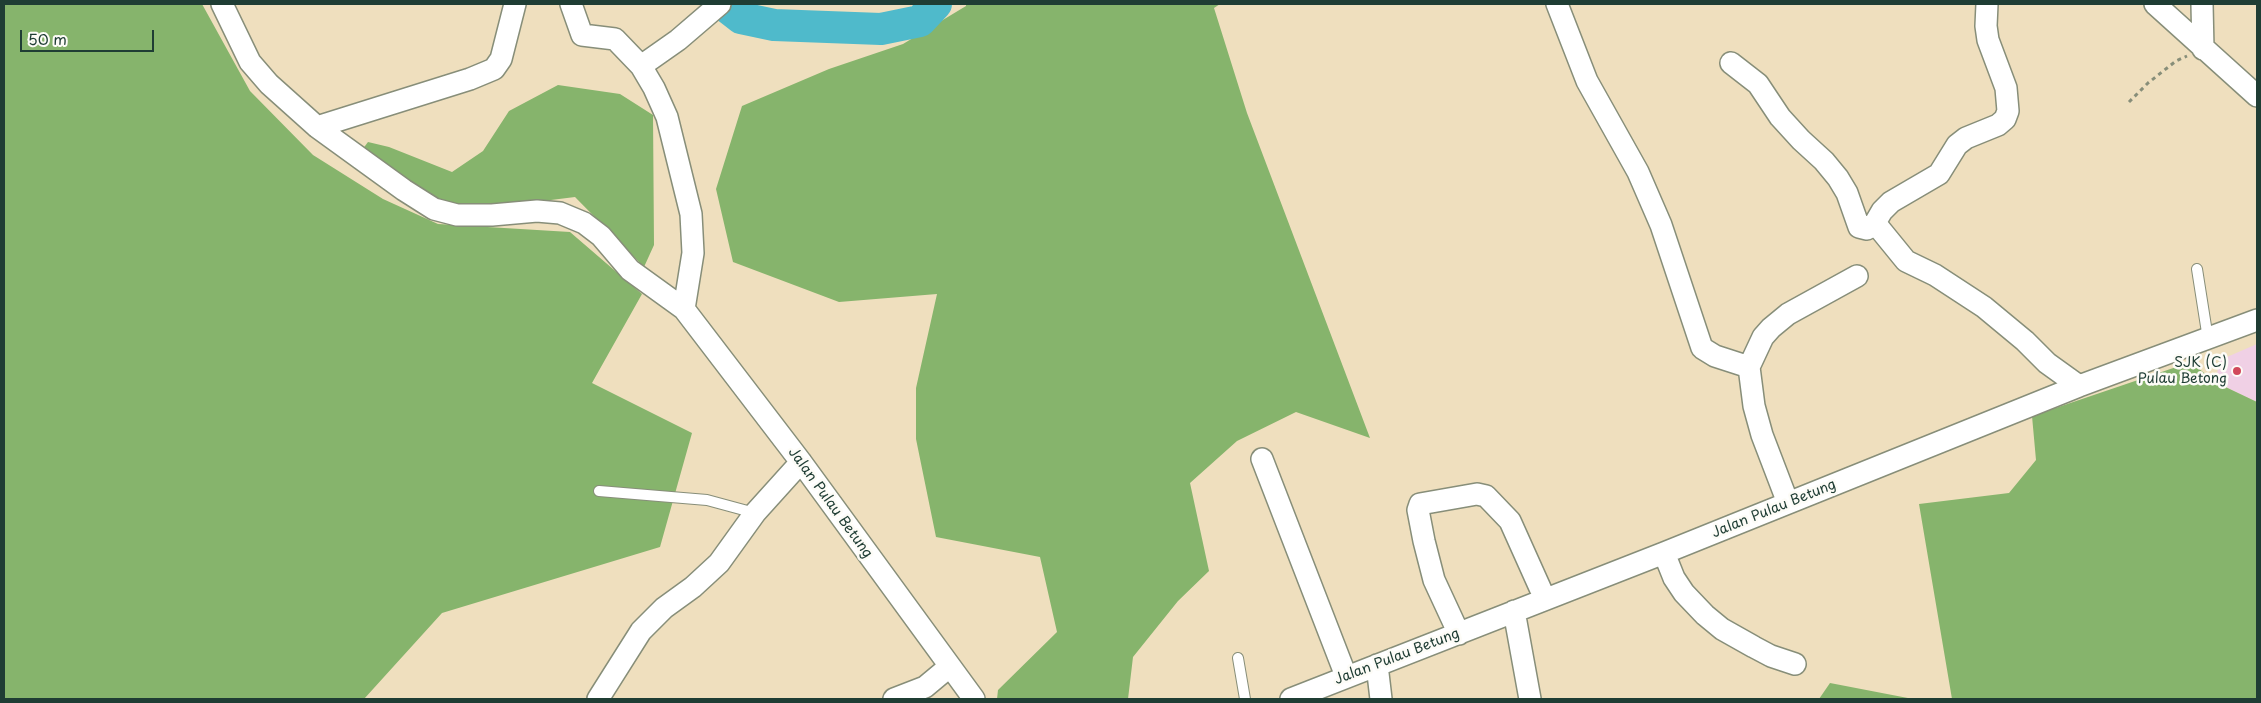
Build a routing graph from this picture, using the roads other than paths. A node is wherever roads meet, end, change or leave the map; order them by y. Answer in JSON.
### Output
{"nodes":[{"id":1,"x":222,"y":4,"type":"edge"},
{"id":2,"x":515,"y":4,"type":"edge"},
{"id":3,"x":571,"y":4,"type":"edge"},
{"id":4,"x":720,"y":4,"type":"edge"},
{"id":5,"x":1557,"y":4,"type":"edge"},
{"id":6,"x":1987,"y":4,"type":"edge"},
{"id":7,"x":2155,"y":4,"type":"edge"},
{"id":8,"x":2202,"y":4,"type":"edge"},
{"id":9,"x":2204,"y":49,"type":"junction"},
{"id":10,"x":1731,"y":63,"type":"dead end"},
{"id":11,"x":641,"y":66,"type":"junction"},
{"id":12,"x":2257,"y":96,"type":"edge"},
{"id":13,"x":317,"y":127,"type":"junction"},
{"id":14,"x":1875,"y":223,"type":"junction"},
{"id":15,"x":2197,"y":269,"type":"dead end"},
{"id":16,"x":1857,"y":276,"type":"dead end"},
{"id":17,"x":684,"y":309,"type":"junction"},
{"id":18,"x":2257,"y":320,"type":"edge"},
{"id":19,"x":2208,"y":339,"type":"junction"},
{"id":20,"x":1749,"y":367,"type":"junction"},
{"id":21,"x":2079,"y":386,"type":"junction"},
{"id":22,"x":1262,"y":460,"type":"dead end"},
{"id":23,"x":801,"y":462,"type":"junction"},
{"id":24,"x":599,"y":490,"type":"dead end"},
{"id":25,"x":1788,"y":503,"type":"junction"},
{"id":26,"x":755,"y":513,"type":"junction"},
{"id":27,"x":1664,"y":553,"type":"junction"},
{"id":28,"x":1544,"y":599,"type":"junction"},
{"id":29,"x":1514,"y":611,"type":"junction"},
{"id":30,"x":1459,"y":634,"type":"junction"},
{"id":31,"x":1238,"y":658,"type":"dead end"},
{"id":32,"x":1795,"y":664,"type":"dead end"},
{"id":33,"x":1377,"y":665,"type":"junction"},
{"id":34,"x":949,"y":667,"type":"junction"},
{"id":35,"x":1346,"y":676,"type":"junction"},
{"id":36,"x":598,"y":699,"type":"edge"},
{"id":37,"x":894,"y":699,"type":"edge"},
{"id":38,"x":974,"y":699,"type":"edge"},
{"id":39,"x":1245,"y":699,"type":"edge"},
{"id":40,"x":1291,"y":699,"type":"edge"},
{"id":41,"x":1381,"y":699,"type":"edge"},
{"id":42,"x":1530,"y":699,"type":"edge"}],
"edges":[{"from":1,"to":13,"type":"street","name":"Jalan Pulau Betung"},
{"from":2,"to":13,"type":"street"},
{"from":3,"to":11,"type":"street"},
{"from":4,"to":11,"type":"street"},
{"from":5,"to":20,"type":"street"},
{"from":6,"to":14,"type":"street"},
{"from":7,"to":9,"type":"street"},
{"from":8,"to":9,"type":"street"},
{"from":9,"to":12,"type":"street"},
{"from":10,"to":14,"type":"street"},
{"from":11,"to":17,"type":"street"},
{"from":13,"to":17,"type":"street","name":"Jalan Pulau Betung"},
{"from":14,"to":21,"type":"street"},
{"from":15,"to":19,"type":"lane"},
{"from":16,"to":20,"type":"street"},
{"from":17,"to":23,"type":"street","name":"Jalan Pulau Betung"},
{"from":18,"to":19,"type":"street","name":"Jalan Pulau Betung"},
{"from":19,"to":21,"type":"street","name":"Jalan Pulau Betung"},
{"from":20,"to":25,"type":"street"},
{"from":21,"to":25,"type":"street","name":"Jalan Pulau Betung"},
{"from":22,"to":35,"type":"street"},
{"from":23,"to":26,"type":"street"},
{"from":23,"to":34,"type":"street","name":"Jalan Pulau Betung"},
{"from":24,"to":26,"type":"lane"},
{"from":25,"to":27,"type":"street","name":"Jalan Pulau Betung"},
{"from":26,"to":36,"type":"street"},
{"from":27,"to":28,"type":"street","name":"Jalan Pulau Betung"},
{"from":27,"to":32,"type":"street"},
{"from":28,"to":29,"type":"street","name":"Jalan Pulau Betung"},
{"from":28,"to":30,"type":"street"},
{"from":29,"to":30,"type":"street","name":"Jalan Pulau Betung"},
{"from":29,"to":42,"type":"street"},
{"from":30,"to":33,"type":"street","name":"Jalan Pulau Betung"},
{"from":31,"to":39,"type":"lane"},
{"from":33,"to":35,"type":"street","name":"Jalan Pulau Betung"},
{"from":33,"to":41,"type":"street"},
{"from":34,"to":37,"type":"street"},
{"from":34,"to":38,"type":"street","name":"Jalan Pulau Betung"},
{"from":35,"to":40,"type":"street","name":"Jalan Pulau Betung"}]}
